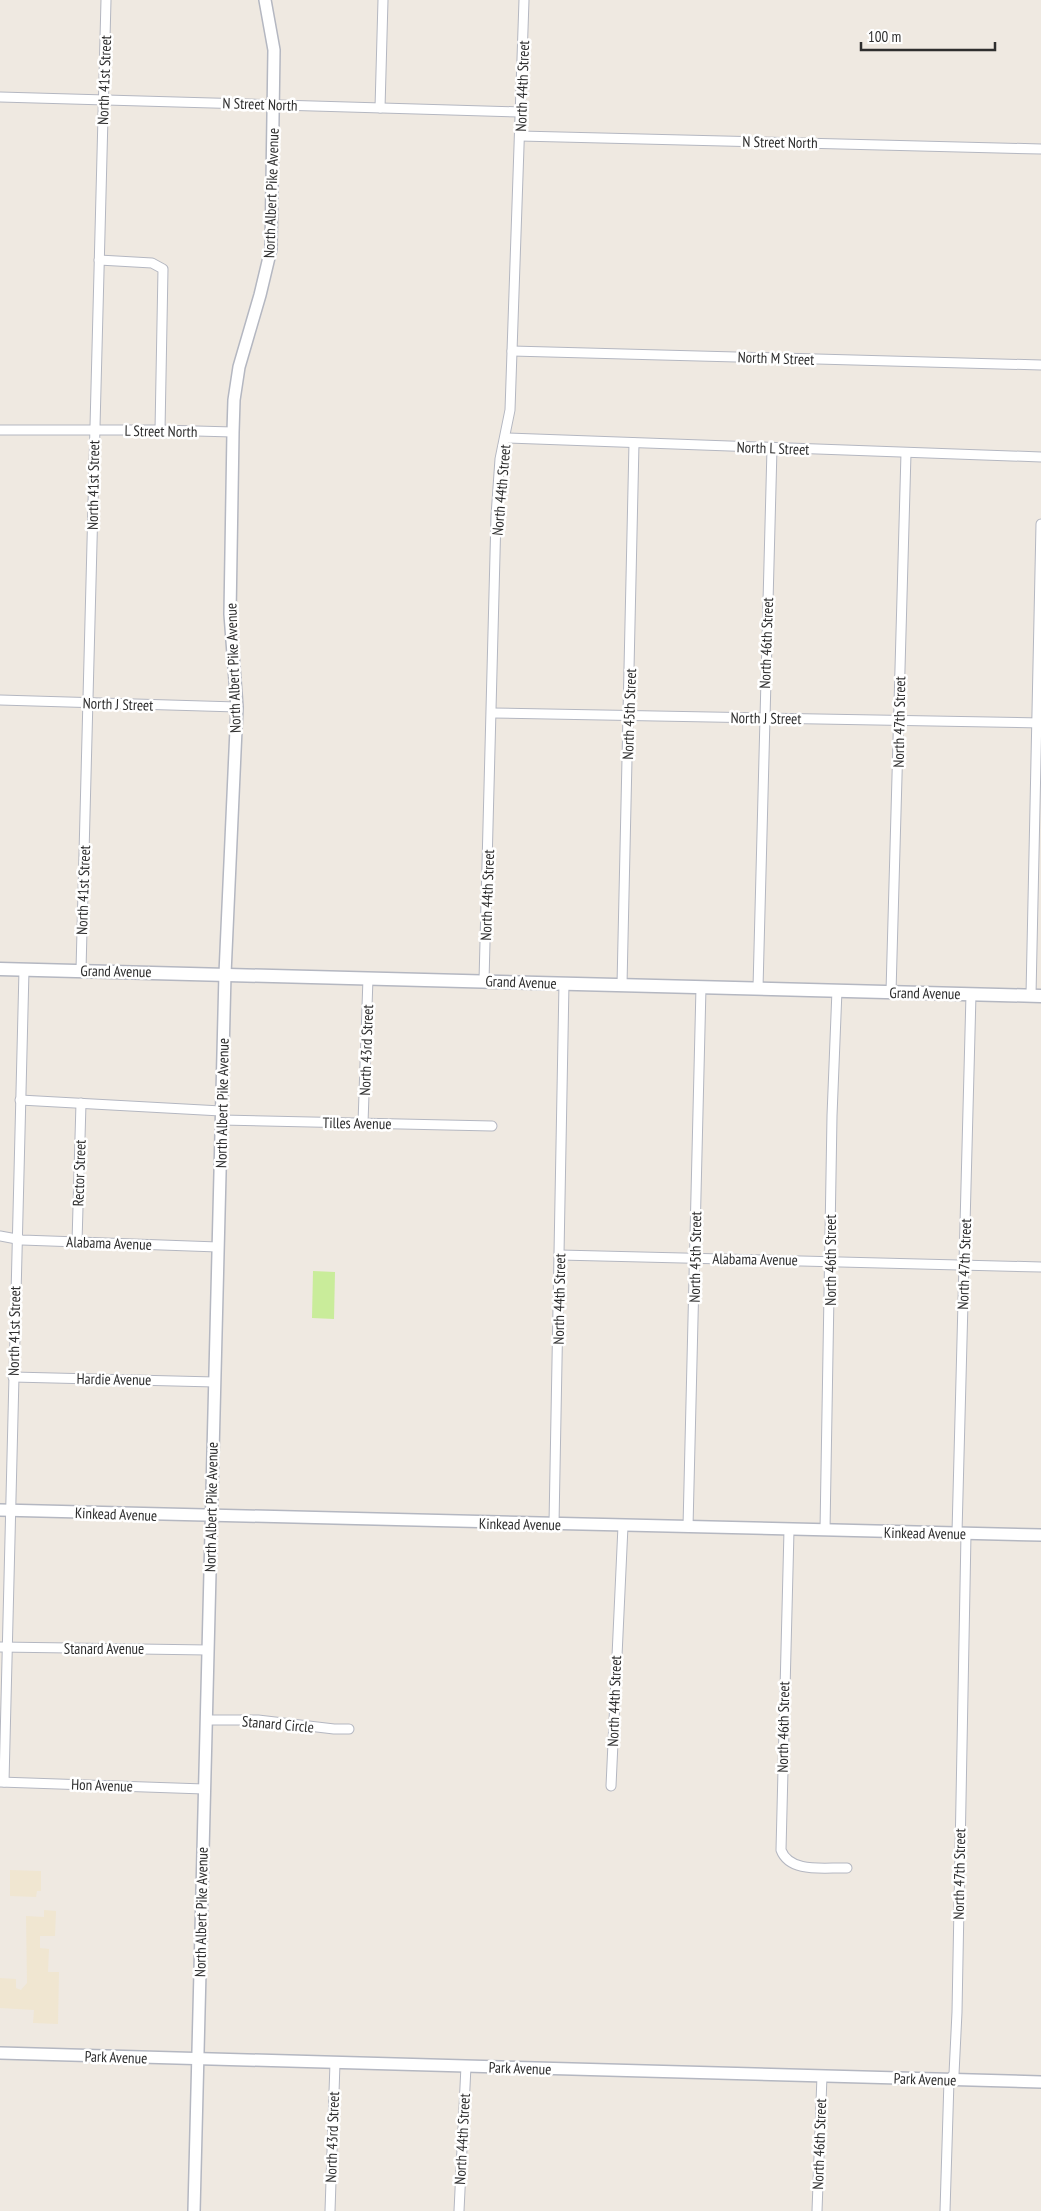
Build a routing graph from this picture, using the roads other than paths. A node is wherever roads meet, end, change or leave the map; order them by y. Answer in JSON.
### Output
{"nodes":[{"id":1,"x":106,"y":0,"type":"edge"},
{"id":2,"x":265,"y":0,"type":"edge"},
{"id":3,"x":383,"y":0,"type":"edge"},
{"id":4,"x":524,"y":0,"type":"edge"},
{"id":5,"x":0,"y":97,"type":"edge"},
{"id":6,"x":104,"y":100,"type":"junction"},
{"id":7,"x":273,"y":105,"type":"junction"},
{"id":8,"x":380,"y":108,"type":"junction"},
{"id":9,"x":521,"y":112,"type":"junction"},
{"id":10,"x":520,"y":136,"type":"junction"},
{"id":11,"x":1041,"y":149,"type":"edge"},
{"id":12,"x":99,"y":260,"type":"junction"},
{"id":13,"x":512,"y":351,"type":"junction"},
{"id":14,"x":1041,"y":365,"type":"edge"},
{"id":15,"x":0,"y":430,"type":"edge"},
{"id":16,"x":94,"y":430,"type":"junction"},
{"id":17,"x":160,"y":430,"type":"junction"},
{"id":18,"x":232,"y":432,"type":"junction"},
{"id":19,"x":505,"y":438,"type":"junction"},
{"id":20,"x":634,"y":443,"type":"junction"},
{"id":21,"x":772,"y":448,"type":"junction"},
{"id":22,"x":906,"y":453,"type":"junction"},
{"id":23,"x":1041,"y":458,"type":"edge"},
{"id":24,"x":1041,"y":524,"type":"edge"},
{"id":25,"x":0,"y":700,"type":"edge"},
{"id":26,"x":88,"y":703,"type":"junction"},
{"id":27,"x":237,"y":707,"type":"junction"},
{"id":28,"x":492,"y":713,"type":"junction"},
{"id":29,"x":629,"y":715,"type":"junction"},
{"id":30,"x":763,"y":718,"type":"junction"},
{"id":31,"x":899,"y":720,"type":"junction"},
{"id":32,"x":1039,"y":723,"type":"edge"},
{"id":33,"x":0,"y":969,"type":"edge"},
{"id":34,"x":24,"y":970,"type":"junction"},
{"id":35,"x":81,"y":970,"type":"junction"},
{"id":36,"x":225,"y":974,"type":"junction"},
{"id":37,"x":368,"y":978,"type":"junction"},
{"id":38,"x":484,"y":981,"type":"junction"},
{"id":39,"x":564,"y":983,"type":"junction"},
{"id":40,"x":622,"y":984,"type":"junction"},
{"id":41,"x":701,"y":987,"type":"junction"},
{"id":42,"x":758,"y":988,"type":"junction"},
{"id":43,"x":837,"y":990,"type":"junction"},
{"id":44,"x":891,"y":992,"type":"junction"},
{"id":45,"x":971,"y":994,"type":"junction"},
{"id":46,"x":1036,"y":995,"type":"edge"},
{"id":47,"x":20,"y":1100,"type":"junction"},
{"id":48,"x":81,"y":1103,"type":"junction"},
{"id":49,"x":221,"y":1115,"type":"junction"},
{"id":50,"x":364,"y":1122,"type":"junction"},
{"id":51,"x":492,"y":1126,"type":"dead end"},
{"id":52,"x":0,"y":1236,"type":"edge"},
{"id":53,"x":16,"y":1238,"type":"junction"},
{"id":54,"x":77,"y":1242,"type":"junction"},
{"id":55,"x":218,"y":1247,"type":"junction"},
{"id":56,"x":560,"y":1255,"type":"junction"},
{"id":57,"x":695,"y":1258,"type":"junction"},
{"id":58,"x":830,"y":1260,"type":"junction"},
{"id":59,"x":964,"y":1265,"type":"junction"},
{"id":60,"x":1041,"y":1267,"type":"edge"},
{"id":61,"x":13,"y":1377,"type":"junction"},
{"id":62,"x":215,"y":1382,"type":"junction"},
{"id":63,"x":5,"y":1511,"type":"edge"},
{"id":64,"x":211,"y":1517,"type":"junction"},
{"id":65,"x":554,"y":1524,"type":"junction"},
{"id":66,"x":623,"y":1526,"type":"junction"},
{"id":67,"x":688,"y":1527,"type":"junction"},
{"id":68,"x":789,"y":1530,"type":"junction"},
{"id":69,"x":826,"y":1530,"type":"junction"},
{"id":70,"x":961,"y":1534,"type":"junction"},
{"id":71,"x":1041,"y":1535,"type":"edge"},
{"id":72,"x":4,"y":1647,"type":"edge"},
{"id":73,"x":208,"y":1650,"type":"junction"},
{"id":74,"x":206,"y":1720,"type":"junction"},
{"id":75,"x":350,"y":1729,"type":"dead end"},
{"id":76,"x":2,"y":1782,"type":"edge"},
{"id":77,"x":611,"y":1786,"type":"dead end"},
{"id":78,"x":204,"y":1789,"type":"junction"},
{"id":79,"x":847,"y":1868,"type":"dead end"},
{"id":80,"x":0,"y":2053,"type":"edge"},
{"id":81,"x":198,"y":2059,"type":"junction"},
{"id":82,"x":335,"y":2063,"type":"junction"},
{"id":83,"x":466,"y":2066,"type":"junction"},
{"id":84,"x":822,"y":2076,"type":"junction"},
{"id":85,"x":951,"y":2080,"type":"junction"},
{"id":86,"x":1041,"y":2082,"type":"edge"},
{"id":87,"x":194,"y":2211,"type":"edge"},
{"id":88,"x":330,"y":2211,"type":"edge"},
{"id":89,"x":459,"y":2211,"type":"edge"},
{"id":90,"x":817,"y":2211,"type":"edge"},
{"id":91,"x":945,"y":2211,"type":"edge"}],
"edges":[{"from":1,"to":6,"type":"street","name":"North 41st Street"},
{"from":2,"to":7,"type":"street","name":"North Albert Pike Avenue"},
{"from":3,"to":8,"type":"street"},
{"from":4,"to":9,"type":"street","name":"North 44th Street"},
{"from":5,"to":6,"type":"street","name":"N Street North"},
{"from":6,"to":7,"type":"street","name":"N Street North"},
{"from":6,"to":12,"type":"street","name":"North 41st Street"},
{"from":7,"to":8,"type":"street","name":"N Street North"},
{"from":7,"to":18,"type":"street","name":"North Albert Pike Avenue"},
{"from":8,"to":9,"type":"street","name":"N Street North"},
{"from":9,"to":10,"type":"street","name":"North 44th Street"},
{"from":10,"to":11,"type":"street","name":"N Street North"},
{"from":10,"to":13,"type":"street","name":"North 44th Street"},
{"from":12,"to":16,"type":"street","name":"North 41st Street"},
{"from":12,"to":17,"type":"street"},
{"from":13,"to":14,"type":"street","name":"North M Street"},
{"from":13,"to":19,"type":"street","name":"North 44th Street"},
{"from":15,"to":16,"type":"street","name":"L Street North"},
{"from":16,"to":17,"type":"street","name":"L Street North"},
{"from":16,"to":26,"type":"street","name":"North 41st Street"},
{"from":17,"to":18,"type":"street","name":"L Street North"},
{"from":18,"to":27,"type":"street","name":"North Albert Pike Avenue"},
{"from":19,"to":20,"type":"street","name":"North L Street"},
{"from":19,"to":28,"type":"street","name":"North 44th Street"},
{"from":20,"to":21,"type":"street","name":"North L Street"},
{"from":20,"to":29,"type":"street","name":"North 45th Street"},
{"from":21,"to":22,"type":"street","name":"North L Street"},
{"from":21,"to":30,"type":"street","name":"North 46th Street"},
{"from":22,"to":23,"type":"street","name":"North L Street"},
{"from":22,"to":31,"type":"street","name":"North 47th Street"},
{"from":24,"to":32,"type":"street"},
{"from":25,"to":26,"type":"street","name":"North J Street"},
{"from":26,"to":27,"type":"street","name":"North J Street"},
{"from":26,"to":35,"type":"street","name":"North 41st Street"},
{"from":27,"to":36,"type":"street","name":"North Albert Pike Avenue"},
{"from":28,"to":29,"type":"street","name":"North J Street"},
{"from":28,"to":38,"type":"street","name":"North 44th Street"},
{"from":29,"to":30,"type":"street","name":"North J Street"},
{"from":29,"to":40,"type":"street","name":"North 45th Street"},
{"from":30,"to":31,"type":"street","name":"North J Street"},
{"from":30,"to":42,"type":"street","name":"North 46th Street"},
{"from":31,"to":32,"type":"street","name":"North J Street"},
{"from":31,"to":44,"type":"street","name":"North 47th Street"},
{"from":32,"to":46,"type":"street"},
{"from":33,"to":34,"type":"main road","name":"Grand Avenue"},
{"from":34,"to":35,"type":"main road","name":"Grand Avenue"},
{"from":34,"to":47,"type":"street","name":"North 41st Street"},
{"from":35,"to":36,"type":"main road","name":"Grand Avenue"},
{"from":36,"to":37,"type":"main road","name":"Grand Avenue"},
{"from":36,"to":49,"type":"street","name":"North Albert Pike Avenue"},
{"from":37,"to":38,"type":"main road","name":"Grand Avenue"},
{"from":37,"to":50,"type":"street","name":"North 43rd Street"},
{"from":38,"to":39,"type":"main road","name":"Grand Avenue"},
{"from":39,"to":40,"type":"main road","name":"Grand Avenue"},
{"from":39,"to":56,"type":"street","name":"North 44th Street"},
{"from":40,"to":41,"type":"main road","name":"Grand Avenue"},
{"from":41,"to":42,"type":"main road","name":"Grand Avenue"},
{"from":41,"to":57,"type":"street","name":"North 45th Street"},
{"from":42,"to":43,"type":"main road","name":"Grand Avenue"},
{"from":43,"to":44,"type":"main road","name":"Grand Avenue"},
{"from":43,"to":58,"type":"street","name":"North 46th Street"},
{"from":44,"to":45,"type":"main road","name":"Grand Avenue"},
{"from":45,"to":46,"type":"main road","name":"Grand Avenue"},
{"from":45,"to":59,"type":"street","name":"North 47th Street"},
{"from":47,"to":48,"type":"street","name":"Tilles Avenue"},
{"from":47,"to":53,"type":"street","name":"North 41st Street"},
{"from":48,"to":49,"type":"street","name":"Tilles Avenue"},
{"from":48,"to":54,"type":"street","name":"Rector Street"},
{"from":49,"to":50,"type":"street","name":"Tilles Avenue"},
{"from":49,"to":55,"type":"street","name":"North Albert Pike Avenue"},
{"from":50,"to":51,"type":"street","name":"Tilles Avenue"},
{"from":52,"to":53,"type":"street","name":"Alabama Avenue"},
{"from":53,"to":54,"type":"street","name":"Alabama Avenue"},
{"from":53,"to":61,"type":"street","name":"North 41st Street"},
{"from":54,"to":55,"type":"street","name":"Alabama Avenue"},
{"from":55,"to":62,"type":"street","name":"North Albert Pike Avenue"},
{"from":56,"to":57,"type":"street","name":"Alabama Avenue"},
{"from":56,"to":65,"type":"street","name":"North 44th Street"},
{"from":57,"to":58,"type":"street","name":"Alabama Avenue"},
{"from":57,"to":67,"type":"street","name":"North 45th Street"},
{"from":58,"to":59,"type":"street","name":"Alabama Avenue"},
{"from":58,"to":69,"type":"street","name":"North 46th Street"},
{"from":59,"to":60,"type":"street","name":"Alabama Avenue"},
{"from":59,"to":70,"type":"street","name":"North 47th Street"},
{"from":61,"to":62,"type":"street","name":"Hardie Avenue"},
{"from":61,"to":63,"type":"street","name":"North 41st Street"},
{"from":62,"to":64,"type":"street","name":"North Albert Pike Avenue"},
{"from":63,"to":64,"type":"street","name":"Kinkead Avenue"},
{"from":63,"to":72,"type":"street","name":"North 41st Street"},
{"from":64,"to":65,"type":"street","name":"Kinkead Avenue"},
{"from":64,"to":73,"type":"street","name":"North Albert Pike Avenue"},
{"from":65,"to":66,"type":"street","name":"Kinkead Avenue"},
{"from":66,"to":67,"type":"street","name":"Kinkead Avenue"},
{"from":66,"to":77,"type":"street","name":"North 44th Street"},
{"from":67,"to":68,"type":"street","name":"Kinkead Avenue"},
{"from":68,"to":69,"type":"street","name":"Kinkead Avenue"},
{"from":68,"to":79,"type":"street","name":"North 46th Street"},
{"from":69,"to":70,"type":"street","name":"Kinkead Avenue"},
{"from":70,"to":71,"type":"street","name":"Kinkead Avenue"},
{"from":70,"to":85,"type":"street","name":"North 47th Street"},
{"from":72,"to":73,"type":"street","name":"Stanard Avenue"},
{"from":72,"to":76,"type":"street","name":"North 41st Street"},
{"from":73,"to":74,"type":"street","name":"North Albert Pike Avenue"},
{"from":74,"to":75,"type":"street","name":"Stanard Circle"},
{"from":74,"to":78,"type":"street","name":"North Albert Pike Avenue"},
{"from":76,"to":78,"type":"street","name":"Hon Avenue"},
{"from":78,"to":81,"type":"street","name":"North Albert Pike Avenue"},
{"from":80,"to":81,"type":"street","name":"Park Avenue"},
{"from":81,"to":82,"type":"street","name":"Park Avenue"},
{"from":81,"to":87,"type":"street","name":"North Albert Pike Avenue"},
{"from":82,"to":83,"type":"street","name":"Park Avenue"},
{"from":82,"to":88,"type":"street","name":"North 43rd Street"},
{"from":83,"to":84,"type":"street","name":"Park Avenue"},
{"from":83,"to":89,"type":"street","name":"North 44th Street"},
{"from":84,"to":85,"type":"street","name":"Park Avenue"},
{"from":84,"to":90,"type":"street","name":"North 46th Street"},
{"from":85,"to":86,"type":"street","name":"Park Avenue"},
{"from":85,"to":91,"type":"street","name":"North 47th Street"}]}
